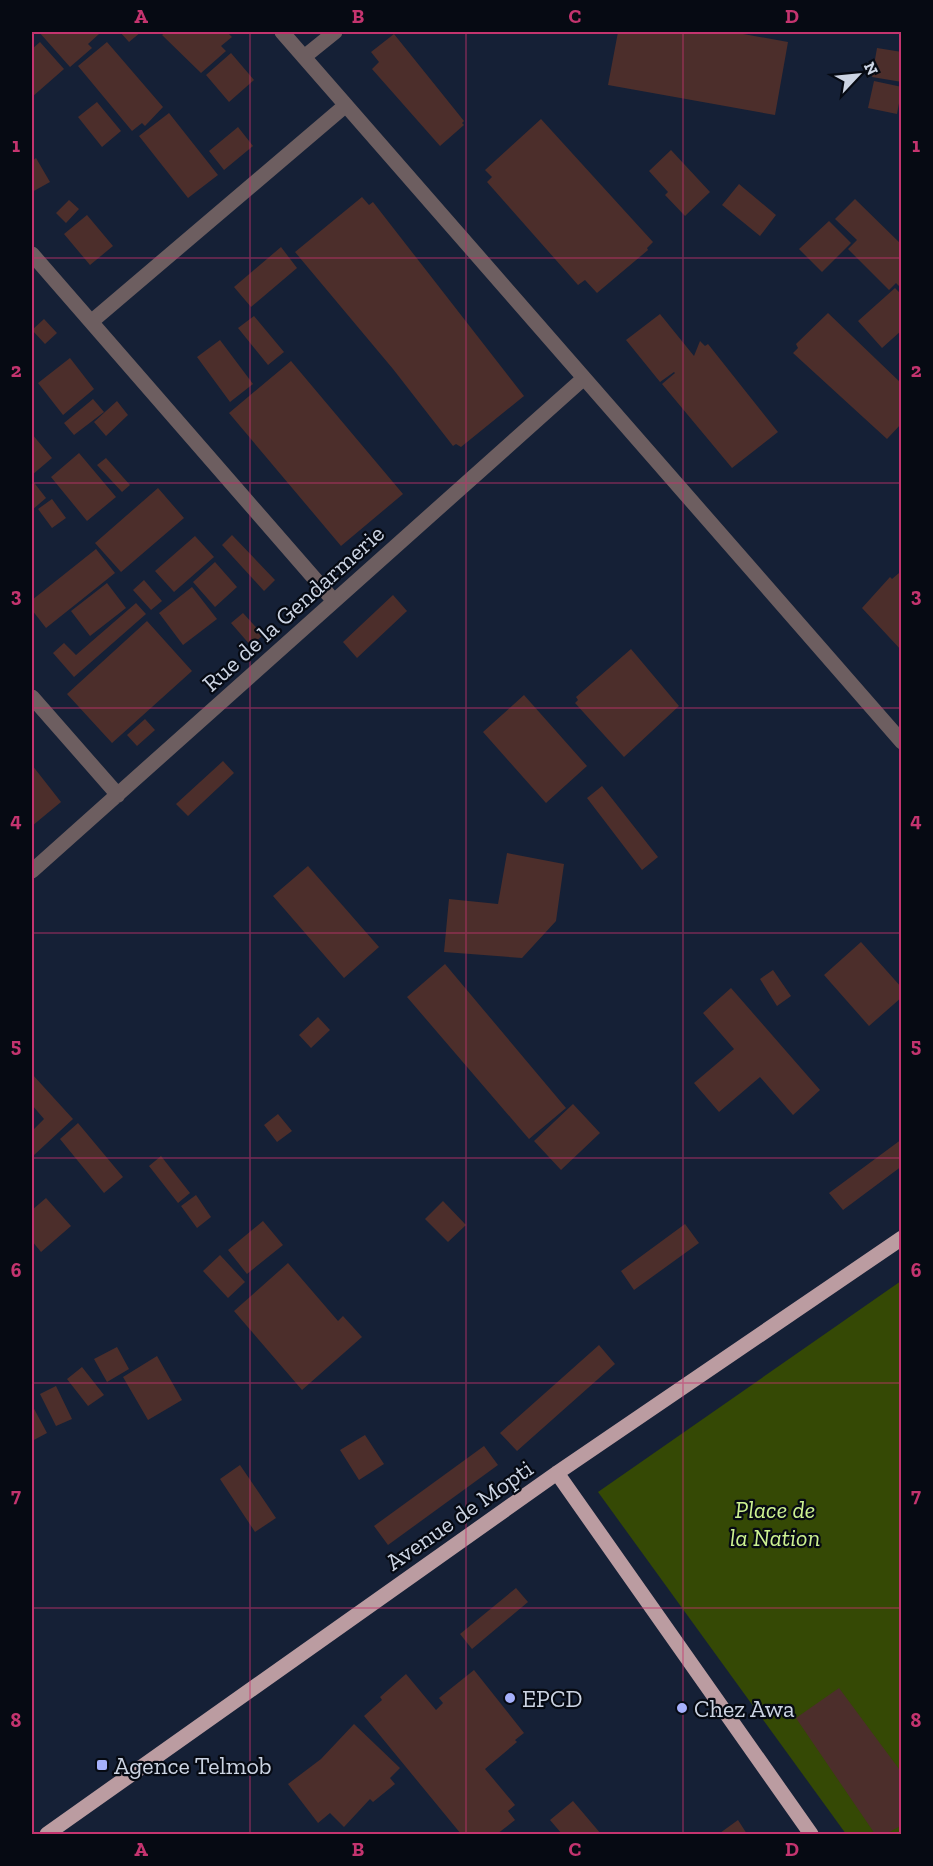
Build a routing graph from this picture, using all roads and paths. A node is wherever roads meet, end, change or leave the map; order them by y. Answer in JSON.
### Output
{"nodes":[{"id":1,"x":282,"y":32,"type":"edge"},
{"id":2,"x":335,"y":32,"type":"edge"},
{"id":3,"x":304,"y":57,"type":"junction"},
{"id":4,"x":346,"y":105,"type":"junction"},
{"id":5,"x":32,"y":254,"type":"edge"},
{"id":6,"x":91,"y":322,"type":"junction"},
{"id":7,"x":585,"y":378,"type":"junction"},
{"id":8,"x":334,"y":601,"type":"junction"},
{"id":9,"x":32,"y":697,"type":"edge"},
{"id":10,"x":902,"y":742,"type":"edge"},
{"id":11,"x":118,"y":795,"type":"junction"},
{"id":12,"x":32,"y":871,"type":"edge"},
{"id":13,"x":902,"y":1238,"type":"edge"},
{"id":14,"x":557,"y":1473,"type":"junction"},
{"id":15,"x":47,"y":1834,"type":"edge"},
{"id":16,"x":811,"y":1834,"type":"edge"}],
"edges":[{"from":1,"to":3,"type":"street"},
{"from":2,"to":3,"type":"street"},
{"from":3,"to":4,"type":"street"},
{"from":4,"to":6,"type":"street"},
{"from":4,"to":7,"type":"street"},
{"from":5,"to":6,"type":"street"},
{"from":6,"to":8,"type":"street"},
{"from":7,"to":8,"type":"street","name":"Rue de la Gendarmerie"},
{"from":7,"to":10,"type":"street"},
{"from":8,"to":11,"type":"street","name":"Rue de la Gendarmerie"},
{"from":9,"to":11,"type":"street"},
{"from":11,"to":12,"type":"street","name":"Rue de la Gendarmerie"},
{"from":13,"to":14,"type":"main road","name":"Avenue de Mopti"},
{"from":14,"to":15,"type":"main road","name":"Avenue de Mopti"},
{"from":14,"to":16,"type":"main road"}]}
